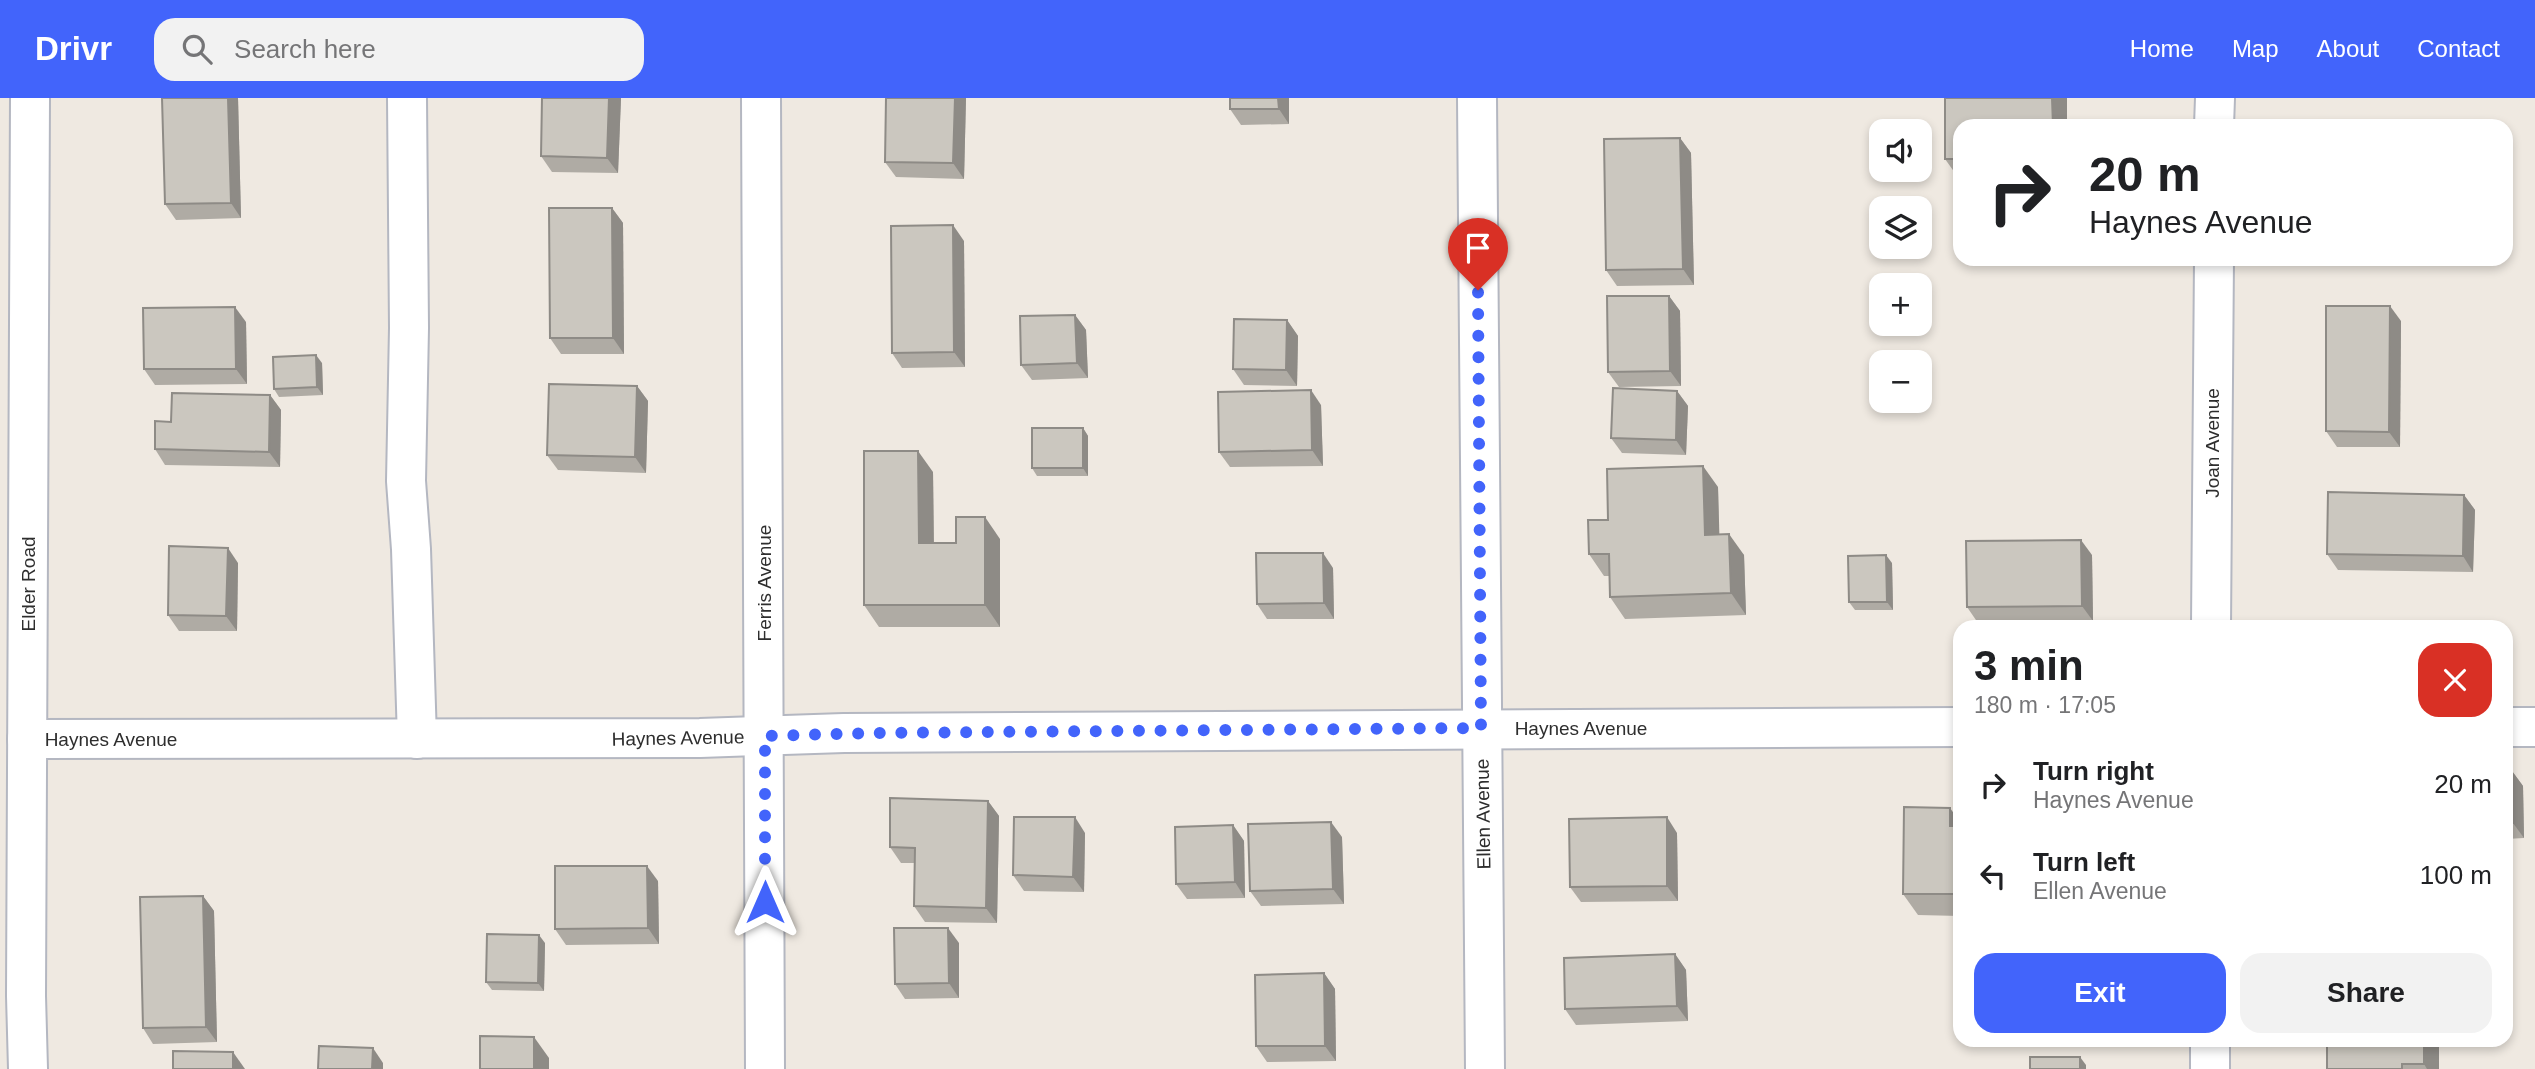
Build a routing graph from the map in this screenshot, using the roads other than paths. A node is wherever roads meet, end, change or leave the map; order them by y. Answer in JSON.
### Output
{"nodes":[{"id":1,"x":30,"y":98,"type":"edge"},
{"id":2,"x":407,"y":98,"type":"edge"},
{"id":3,"x":761,"y":98,"type":"edge"},
{"id":4,"x":1477,"y":98,"type":"edge"},
{"id":5,"x":2215,"y":98,"type":"edge"},
{"id":6,"x":2214,"y":119,"type":"edge"},
{"id":7,"x":2214,"y":266,"type":"edge"},
{"id":8,"x":2211,"y":620,"type":"edge"},
{"id":9,"x":1953,"y":727,"type":"edge"},
{"id":10,"x":2513,"y":727,"type":"edge"},
{"id":11,"x":2535,"y":727,"type":"edge"},
{"id":12,"x":1481,"y":728,"type":"junction"},
{"id":13,"x":765,"y":736,"type":"junction"},
{"id":14,"x":27,"y":739,"type":"junction"},
{"id":15,"x":417,"y":739,"type":"junction"},
{"id":16,"x":2210,"y":1047,"type":"edge"},
{"id":17,"x":28,"y":1069,"type":"edge"},
{"id":18,"x":765,"y":1069,"type":"edge"},
{"id":19,"x":1485,"y":1069,"type":"edge"},
{"id":20,"x":2210,"y":1069,"type":"edge"}],
"edges":[{"from":1,"to":14,"type":"street","name":"Elder Road"},
{"from":2,"to":15,"type":"street"},
{"from":3,"to":13,"type":"street","name":"Ferris Avenue"},
{"from":4,"to":12,"type":"street","name":"Ellen Avenue"},
{"from":5,"to":6,"type":"street"},
{"from":7,"to":8,"type":"street","name":"Joan Avenue"},
{"from":9,"to":12,"type":"street","name":"Haynes Avenue"},
{"from":10,"to":11,"type":"street"},
{"from":12,"to":13,"type":"street","name":"Haynes Avenue"},
{"from":12,"to":19,"type":"street","name":"Ellen Avenue"},
{"from":13,"to":15,"type":"street","name":"Haynes Avenue"},
{"from":13,"to":18,"type":"street","name":"Ferris Avenue"},
{"from":14,"to":15,"type":"street","name":"Haynes Avenue"},
{"from":14,"to":17,"type":"street","name":"Elder Road"},
{"from":16,"to":20,"type":"street"}]}
